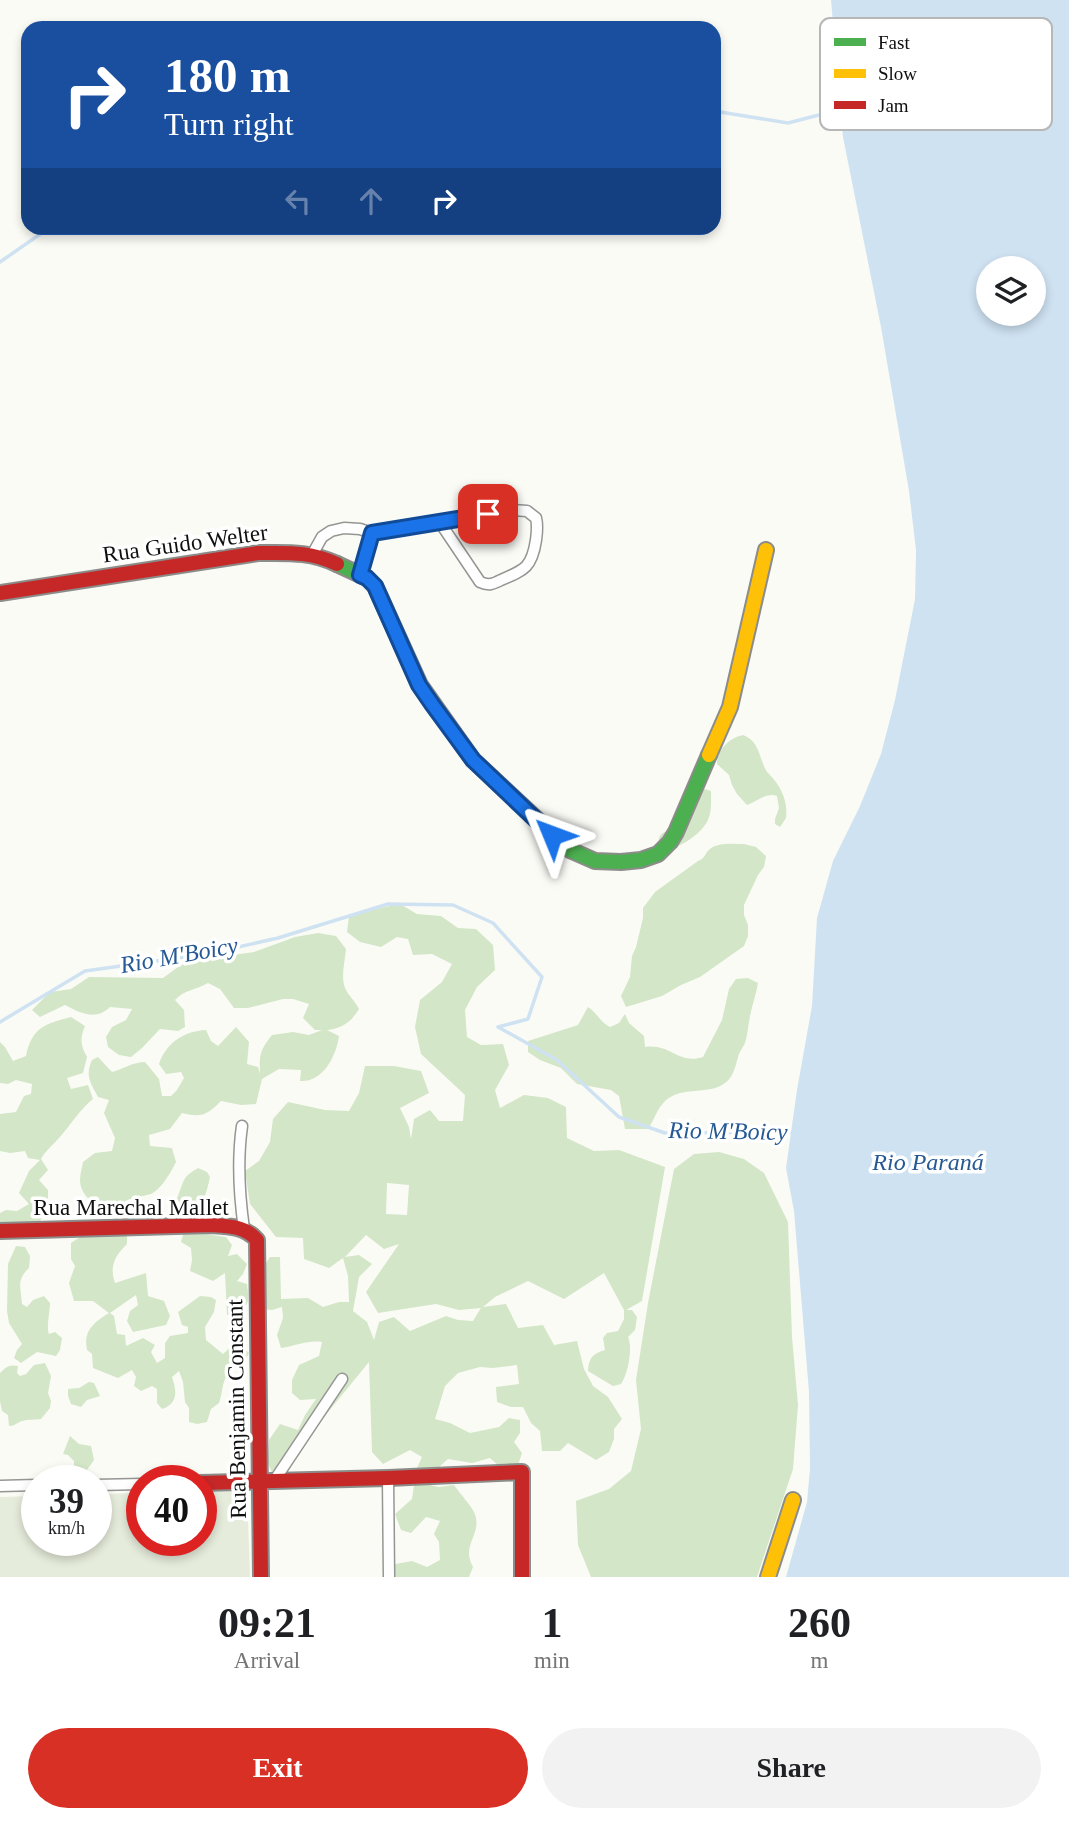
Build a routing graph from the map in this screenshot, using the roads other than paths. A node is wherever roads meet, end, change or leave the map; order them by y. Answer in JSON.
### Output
{"nodes":[{"id":1,"x":439,"y":522,"type":"junction"},
{"id":2,"x":372,"y":533,"type":"junction"},
{"id":3,"x":765,"y":550,"type":"dead end"},
{"id":4,"x":312,"y":555,"type":"junction"},
{"id":5,"x":360,"y":575,"type":"junction"},
{"id":6,"x":0,"y":593,"type":"edge"},
{"id":7,"x":242,"y":1126,"type":"dead end"},
{"id":8,"x":244,"y":1230,"type":"junction"},
{"id":9,"x":0,"y":1231,"type":"edge"},
{"id":10,"x":257,"y":1240,"type":"joint"},
{"id":11,"x":342,"y":1379,"type":"dead end"},
{"id":12,"x":388,"y":1478,"type":"junction"},
{"id":13,"x":267,"y":1482,"type":"junction"},
{"id":14,"x":217,"y":1483,"type":"edge"},
{"id":15,"x":21,"y":1485,"type":"edge"},
{"id":16,"x":0,"y":1486,"type":"edge"},
{"id":17,"x":793,"y":1500,"type":"dead end"},
{"id":18,"x":261,"y":1577,"type":"edge"},
{"id":19,"x":389,"y":1577,"type":"edge"},
{"id":20,"x":522,"y":1577,"type":"edge"},
{"id":21,"x":768,"y":1577,"type":"edge"}],
"edges":[{"from":1,"to":1,"type":"street"},
{"from":1,"to":2,"type":"street"},
{"from":2,"to":4,"type":"street"},
{"from":2,"to":5,"type":"street"},
{"from":3,"to":5,"type":"street","name":"Rua Guido Welter"},
{"from":4,"to":5,"type":"street","name":"Rua Guido Welter"},
{"from":4,"to":6,"type":"street","name":"Rua Guido Welter"},
{"from":7,"to":8,"type":"street"},
{"from":8,"to":9,"type":"street","name":"Rua Marechal Mallet"},
{"from":8,"to":10,"type":"street","name":"Rua Marechal Mallet"},
{"from":10,"to":13,"type":"street","name":"Rua Benjamin Constant"},
{"from":11,"to":13,"type":"street"},
{"from":12,"to":13,"type":"street"},
{"from":12,"to":19,"type":"street"},
{"from":12,"to":20,"type":"street"},
{"from":13,"to":14,"type":"street"},
{"from":13,"to":18,"type":"street","name":"Rua Benjamin Constant"},
{"from":15,"to":16,"type":"street"},
{"from":17,"to":21,"type":"street"}]}
